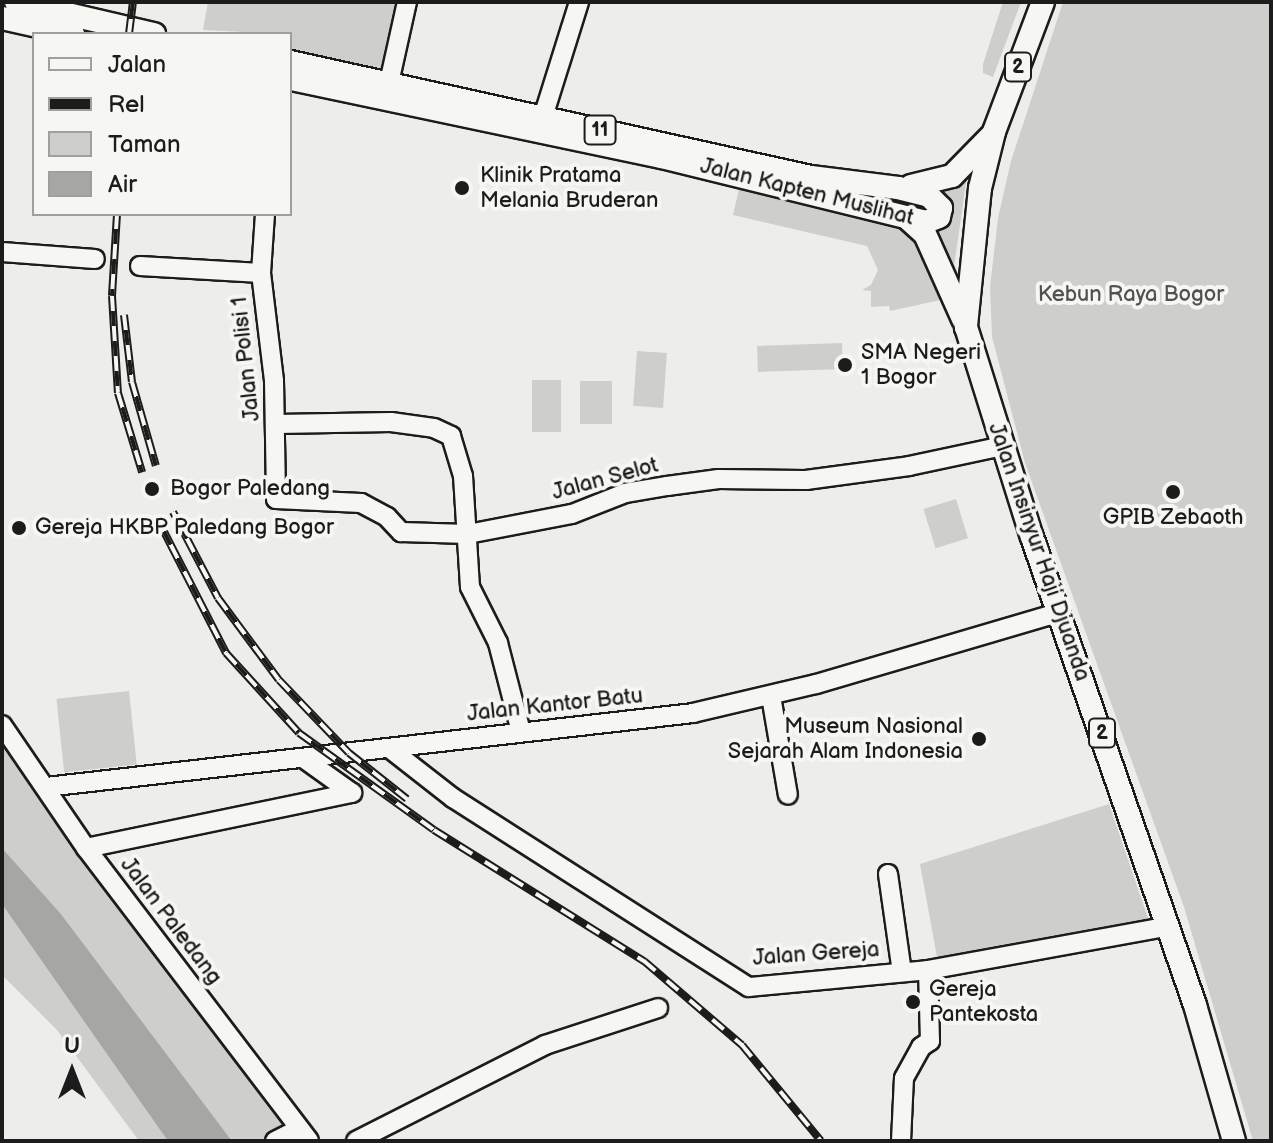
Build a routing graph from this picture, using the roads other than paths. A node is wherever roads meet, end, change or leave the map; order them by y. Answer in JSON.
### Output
{"nodes":[{"id":1,"x":16,"y":2,"type":"edge"},
{"id":2,"x":407,"y":2,"type":"edge"},
{"id":3,"x":579,"y":2,"type":"edge"},
{"id":4,"x":1043,"y":2,"type":"edge"},
{"id":5,"x":2,"y":18,"type":"edge"},
{"id":6,"x":64,"y":32,"type":"edge"},
{"id":7,"x":145,"y":32,"type":"edge"},
{"id":8,"x":292,"y":62,"type":"edge"},
{"id":9,"x":292,"y":79,"type":"edge"},
{"id":10,"x":389,"y":83,"type":"junction"},
{"id":11,"x":543,"y":117,"type":"junction"},
{"id":12,"x":994,"y":132,"type":"junction"},
{"id":13,"x":898,"y":188,"type":"junction"},
{"id":14,"x":265,"y":216,"type":"edge"},
{"id":15,"x":906,"y":217,"type":"junction"},
{"id":16,"x":2,"y":252,"type":"edge"},
{"id":17,"x":95,"y":259,"type":"dead end"},
{"id":18,"x":140,"y":266,"type":"dead end"},
{"id":19,"x":261,"y":273,"type":"junction"},
{"id":20,"x":966,"y":327,"type":"junction"},
{"id":21,"x":277,"y":424,"type":"junction"},
{"id":22,"x":1003,"y":446,"type":"junction"},
{"id":23,"x":276,"y":499,"type":"joint"},
{"id":24,"x":468,"y":534,"type":"junction"},
{"id":25,"x":1058,"y":613,"type":"junction"},
{"id":26,"x":771,"y":696,"type":"junction"},
{"id":27,"x":2,"y":725,"type":"edge"},
{"id":28,"x":521,"y":732,"type":"junction"},
{"id":29,"x":389,"y":748,"type":"junction"},
{"id":30,"x":303,"y":758,"type":"junction"},
{"id":31,"x":46,"y":787,"type":"junction"},
{"id":32,"x":788,"y":795,"type":"dead end"},
{"id":33,"x":86,"y":848,"type":"junction"},
{"id":34,"x":888,"y":874,"type":"dead end"},
{"id":35,"x":1169,"y":926,"type":"junction"},
{"id":36,"x":928,"y":970,"type":"junction"},
{"id":37,"x":902,"y":972,"type":"junction"},
{"id":38,"x":658,"y":1008,"type":"dead end"},
{"id":39,"x":304,"y":1135,"type":"edge"},
{"id":40,"x":275,"y":1141,"type":"edge"},
{"id":41,"x":356,"y":1141,"type":"edge"},
{"id":42,"x":901,"y":1141,"type":"edge"},
{"id":43,"x":1234,"y":1141,"type":"edge"}],
"edges":[{"from":1,"to":7,"type":"main road"},
{"from":2,"to":10,"type":"street"},
{"from":3,"to":11,"type":"street"},
{"from":4,"to":12,"type":"main road","name":"Jalan Insinyur Haji Djuanda","number":"2"},
{"from":5,"to":6,"type":"main road"},
{"from":8,"to":10,"type":"main road","name":"Jalan Kapten Muslihat","number":"11"},
{"from":9,"to":15,"type":"main road","name":"Jalan Kapten Muslihat","number":"11"},
{"from":10,"to":11,"type":"main road","name":"Jalan Kapten Muslihat","number":"11"},
{"from":11,"to":13,"type":"main road","name":"Jalan Kapten Muslihat","number":"11"},
{"from":12,"to":13,"type":"main road"},
{"from":12,"to":20,"type":"main road","name":"Jalan Insinyur Haji Djuanda","number":"2"},
{"from":13,"to":15,"type":"main road","name":"Jalan Kapten Muslihat"},
{"from":14,"to":19,"type":"street","name":"Jalan Polisi 1"},
{"from":15,"to":20,"type":"main road"},
{"from":16,"to":17,"type":"street"},
{"from":18,"to":19,"type":"street"},
{"from":19,"to":21,"type":"street","name":"Jalan Polisi 1"},
{"from":20,"to":22,"type":"main road","name":"Jalan Insinyur Haji Djuanda","number":"2"},
{"from":21,"to":23,"type":"street","name":"Jalan Polisi 1"},
{"from":21,"to":24,"type":"street"},
{"from":22,"to":24,"type":"street","name":"Jalan Selot"},
{"from":22,"to":25,"type":"main road","name":"Jalan Insinyur Haji Djuanda","number":"2"},
{"from":23,"to":24,"type":"street","name":"Jalan Selot"},
{"from":24,"to":28,"type":"street"},
{"from":25,"to":26,"type":"street","name":"Jalan Kantor Batu"},
{"from":25,"to":35,"type":"main road","name":"Jalan Insinyur Haji Djuanda","number":"2"},
{"from":26,"to":28,"type":"street","name":"Jalan Kantor Batu"},
{"from":26,"to":32,"type":"street"},
{"from":27,"to":31,"type":"street","name":"Jalan Paledang"},
{"from":28,"to":29,"type":"street","name":"Jalan Kantor Batu"},
{"from":29,"to":30,"type":"street","name":"Jalan Kantor Batu"},
{"from":29,"to":37,"type":"street","name":"Jalan Gereja"},
{"from":30,"to":31,"type":"street","name":"Jalan Kantor Batu"},
{"from":30,"to":33,"type":"street"},
{"from":31,"to":33,"type":"street","name":"Jalan Paledang"},
{"from":33,"to":39,"type":"street","name":"Jalan Paledang"},
{"from":34,"to":37,"type":"street"},
{"from":35,"to":36,"type":"street","name":"Jalan Gereja"},
{"from":35,"to":43,"type":"main road","name":"Jalan Insinyur Haji Djuanda","number":"2"},
{"from":36,"to":37,"type":"street","name":"Jalan Gereja"},
{"from":36,"to":42,"type":"street"},
{"from":38,"to":41,"type":"street"},
{"from":39,"to":40,"type":"street"}]}
